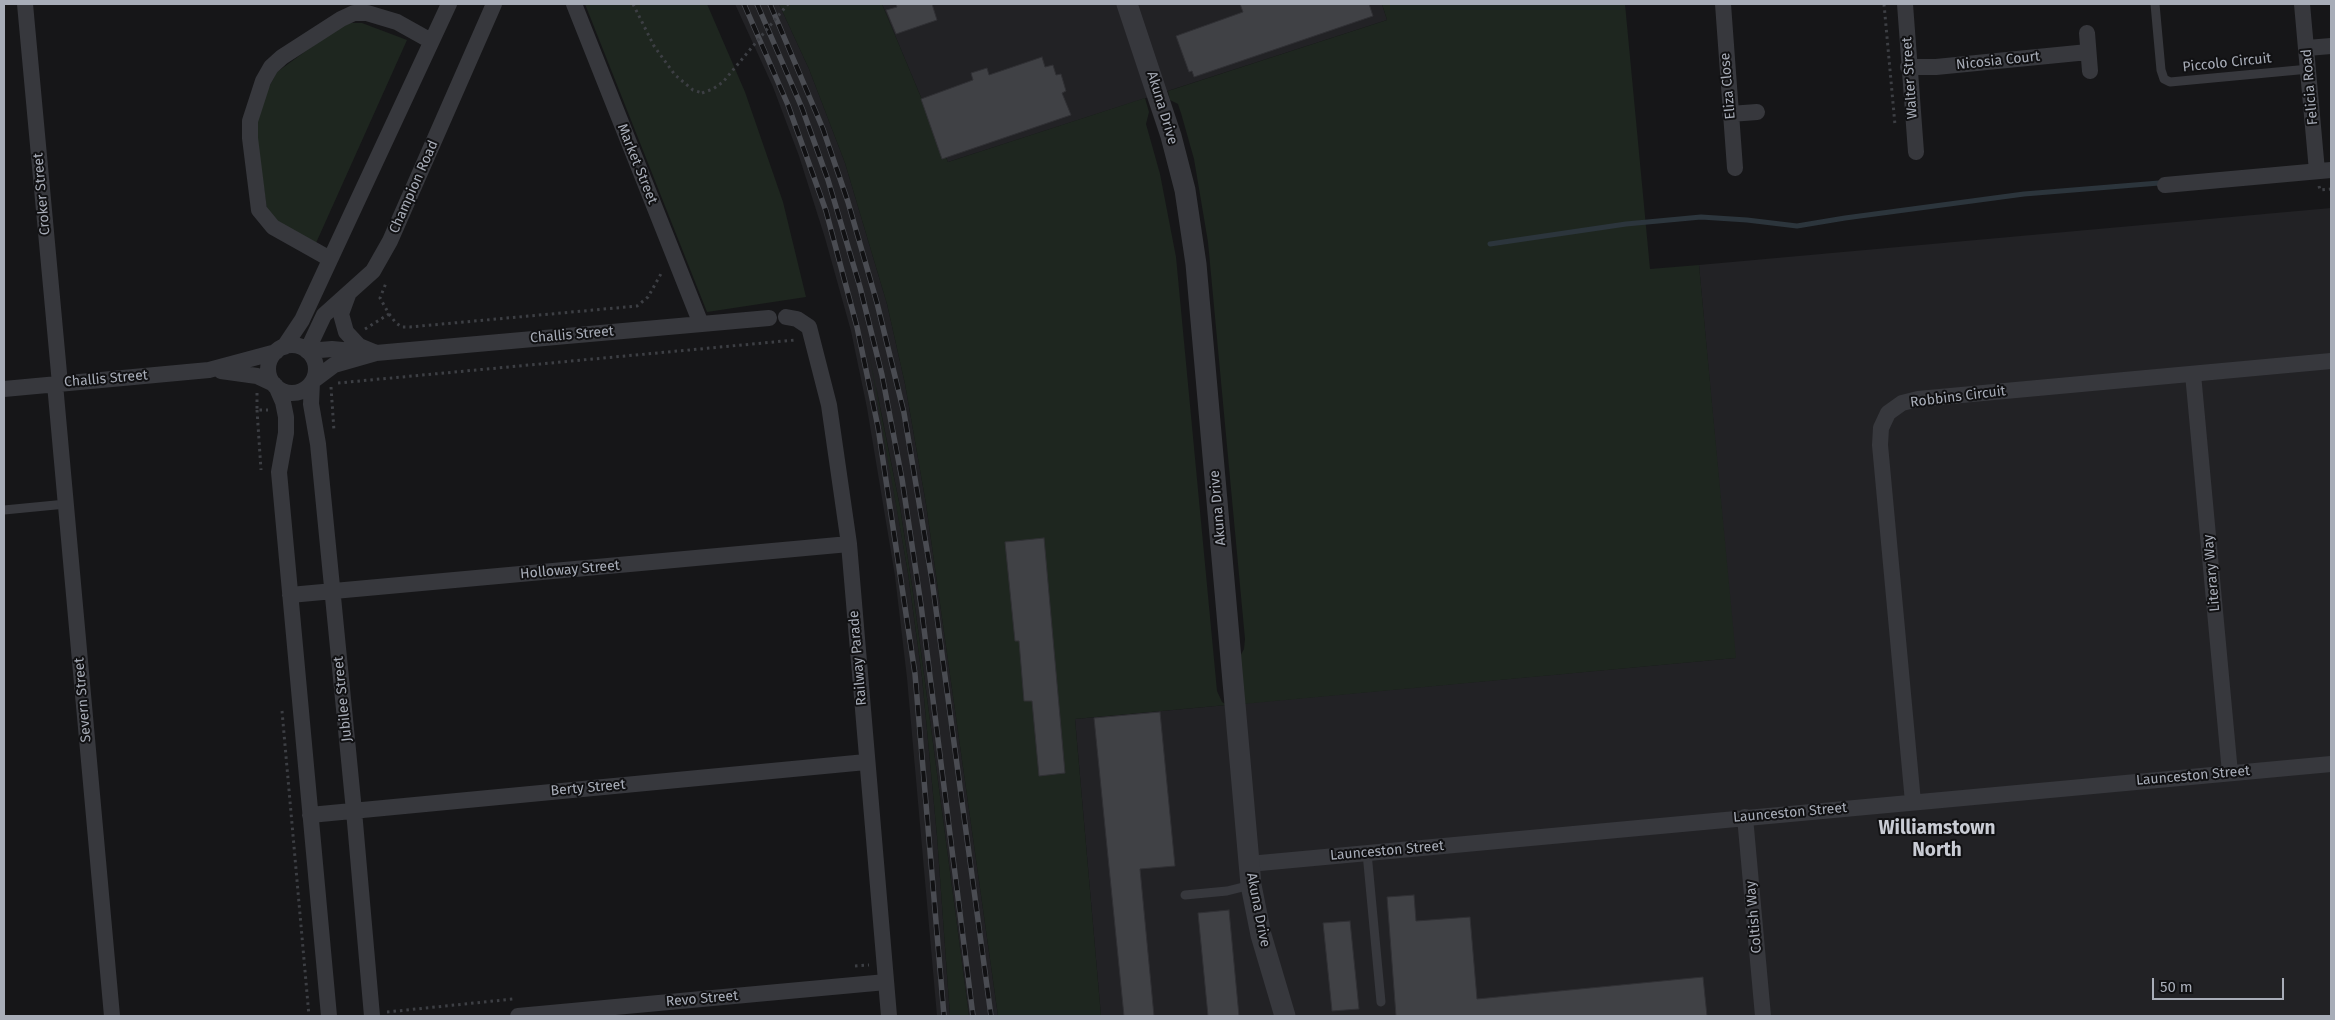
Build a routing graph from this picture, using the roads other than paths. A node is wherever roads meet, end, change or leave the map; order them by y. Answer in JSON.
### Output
{"nodes":[{"id":1,"x":25,"y":4,"type":"edge"},
{"id":2,"x":449,"y":4,"type":"edge"},
{"id":3,"x":494,"y":4,"type":"edge"},
{"id":4,"x":574,"y":4,"type":"edge"},
{"id":5,"x":1128,"y":4,"type":"edge"},
{"id":6,"x":1723,"y":4,"type":"edge"},
{"id":7,"x":1905,"y":4,"type":"edge"},
{"id":8,"x":2155,"y":4,"type":"edge"},
{"id":9,"x":2302,"y":4,"type":"edge"},
{"id":10,"x":2087,"y":33,"type":"dead end"},
{"id":11,"x":431,"y":41,"type":"junction"},
{"id":12,"x":2331,"y":46,"type":"edge"},
{"id":13,"x":2307,"y":48,"type":"junction"},
{"id":14,"x":2088,"y":52,"type":"junction"},
{"id":15,"x":1908,"y":67,"type":"junction"},
{"id":16,"x":2309,"y":69,"type":"junction"},
{"id":17,"x":2090,"y":71,"type":"dead end"},
{"id":18,"x":1757,"y":112,"type":"dead end"},
{"id":19,"x":1730,"y":114,"type":"junction"},
{"id":20,"x":1916,"y":152,"type":"dead end"},
{"id":21,"x":1735,"y":168,"type":"dead end"},
{"id":22,"x":2324,"y":170,"type":"edge"},
{"id":23,"x":2165,"y":185,"type":"dead end"},
{"id":24,"x":330,"y":259,"type":"junction"},
{"id":25,"x":350,"y":293,"type":"junction"},
{"id":26,"x":769,"y":318,"type":"dead end"},
{"id":27,"x":786,"y":318,"type":"dead end"},
{"id":28,"x":700,"y":324,"type":"junction"},
{"id":29,"x":280,"y":350,"type":"junction"},
{"id":30,"x":308,"y":351,"type":"junction"},
{"id":31,"x":376,"y":353,"type":"junction"},
{"id":32,"x":2331,"y":361,"type":"edge"},
{"id":33,"x":209,"y":370,"type":"junction"},
{"id":34,"x":2193,"y":374,"type":"junction"},
{"id":35,"x":313,"y":381,"type":"junction"},
{"id":36,"x":58,"y":384,"type":"junction"},
{"id":37,"x":275,"y":385,"type":"junction"},
{"id":38,"x":4,"y":389,"type":"edge"},
{"id":39,"x":66,"y":504,"type":"junction"},
{"id":40,"x":4,"y":510,"type":"edge"},
{"id":41,"x":849,"y":544,"type":"junction"},
{"id":42,"x":332,"y":592,"type":"junction"},
{"id":43,"x":290,"y":595,"type":"junction"},
{"id":44,"x":866,"y":762,"type":"junction"},
{"id":45,"x":2331,"y":764,"type":"edge"},
{"id":46,"x":2230,"y":773,"type":"junction"},
{"id":47,"x":1913,"y":802,"type":"junction"},
{"id":48,"x":354,"y":811,"type":"junction"},
{"id":49,"x":310,"y":815,"type":"junction"},
{"id":50,"x":1745,"y":818,"type":"junction"},
{"id":51,"x":1367,"y":853,"type":"junction"},
{"id":52,"x":1249,"y":864,"type":"junction"},
{"id":53,"x":1251,"y":885,"type":"junction"},
{"id":54,"x":1185,"y":895,"type":"dead end"},
{"id":55,"x":886,"y":982,"type":"junction"},
{"id":56,"x":1381,"y":1002,"type":"dead end"},
{"id":57,"x":112,"y":1016,"type":"edge"},
{"id":58,"x":329,"y":1016,"type":"edge"},
{"id":59,"x":372,"y":1016,"type":"edge"},
{"id":60,"x":518,"y":1016,"type":"edge"},
{"id":61,"x":889,"y":1016,"type":"edge"},
{"id":62,"x":1285,"y":1016,"type":"edge"},
{"id":63,"x":1763,"y":1016,"type":"edge"}],
"edges":[{"from":1,"to":36,"type":"street","name":"Croker Street"},
{"from":2,"to":11,"type":"street"},
{"from":3,"to":25,"type":"street","name":"Champion Road"},
{"from":4,"to":28,"type":"street","name":"Market Street"},
{"from":5,"to":52,"type":"street","name":"Akuna Drive"},
{"from":6,"to":19,"type":"street","name":"Eliza Close"},
{"from":7,"to":15,"type":"street","name":"Walter Street"},
{"from":8,"to":16,"type":"lane","name":"Piccolo Circuit"},
{"from":9,"to":13,"type":"street","name":"Felicia Road"},
{"from":10,"to":14,"type":"street"},
{"from":11,"to":24,"type":"street"},
{"from":11,"to":24,"type":"street"},
{"from":12,"to":13,"type":"street"},
{"from":13,"to":16,"type":"street","name":"Felicia Road"},
{"from":14,"to":15,"type":"street","name":"Nicosia Court"},
{"from":14,"to":17,"type":"street"},
{"from":15,"to":20,"type":"street","name":"Walter Street"},
{"from":16,"to":22,"type":"street","name":"Felicia Road"},
{"from":18,"to":19,"type":"street"},
{"from":19,"to":21,"type":"street","name":"Eliza Close"},
{"from":22,"to":23,"type":"street"},
{"from":24,"to":29,"type":"street"},
{"from":25,"to":30,"type":"street","name":"Champion Road"},
{"from":25,"to":31,"type":"street"},
{"from":26,"to":28,"type":"street","name":"Challis Street"},
{"from":27,"to":41,"type":"street","name":"Railway Parade"},
{"from":28,"to":31,"type":"street","name":"Challis Street"},
{"from":29,"to":30,"type":"street"},
{"from":29,"to":33,"type":"street","name":"Challis Street"},
{"from":29,"to":37,"type":"street"},
{"from":30,"to":31,"type":"street","name":"Challis Street"},
{"from":30,"to":35,"type":"street"},
{"from":31,"to":35,"type":"street","name":"Challis Street"},
{"from":32,"to":34,"type":"street","name":"Robbins Circuit"},
{"from":33,"to":36,"type":"street","name":"Challis Street"},
{"from":33,"to":37,"type":"street","name":"Challis Street"},
{"from":34,"to":46,"type":"street","name":"Literary Way"},
{"from":34,"to":47,"type":"street","name":"Robbins Circuit"},
{"from":35,"to":37,"type":"street"},
{"from":35,"to":42,"type":"street","name":"Jubilee Street"},
{"from":36,"to":38,"type":"street","name":"Challis Street"},
{"from":36,"to":39,"type":"street","name":"Severn Street"},
{"from":37,"to":43,"type":"street"},
{"from":39,"to":40,"type":"lane"},
{"from":39,"to":57,"type":"street","name":"Severn Street"},
{"from":41,"to":42,"type":"street","name":"Holloway Street"},
{"from":41,"to":44,"type":"street","name":"Railway Parade"},
{"from":42,"to":43,"type":"street","name":"Holloway Street"},
{"from":42,"to":48,"type":"street","name":"Jubilee Street"},
{"from":43,"to":49,"type":"street"},
{"from":44,"to":48,"type":"street","name":"Berty Street"},
{"from":44,"to":55,"type":"street","name":"Railway Parade"},
{"from":45,"to":46,"type":"street","name":"Launceston Street"},
{"from":46,"to":47,"type":"street","name":"Launceston Street"},
{"from":47,"to":50,"type":"street","name":"Launceston Street"},
{"from":48,"to":49,"type":"street","name":"Berty Street"},
{"from":48,"to":59,"type":"street","name":"Jubilee Street"},
{"from":49,"to":58,"type":"street"},
{"from":50,"to":51,"type":"street","name":"Launceston Street"},
{"from":50,"to":63,"type":"street","name":"Coltish Way"},
{"from":51,"to":52,"type":"street","name":"Launceston Street"},
{"from":51,"to":56,"type":"lane"},
{"from":52,"to":53,"type":"street","name":"Akuna Drive"},
{"from":53,"to":54,"type":"lane"},
{"from":53,"to":62,"type":"street","name":"Akuna Drive"},
{"from":55,"to":60,"type":"street","name":"Revo Street"},
{"from":55,"to":61,"type":"street","name":"Railway Parade"}]}
